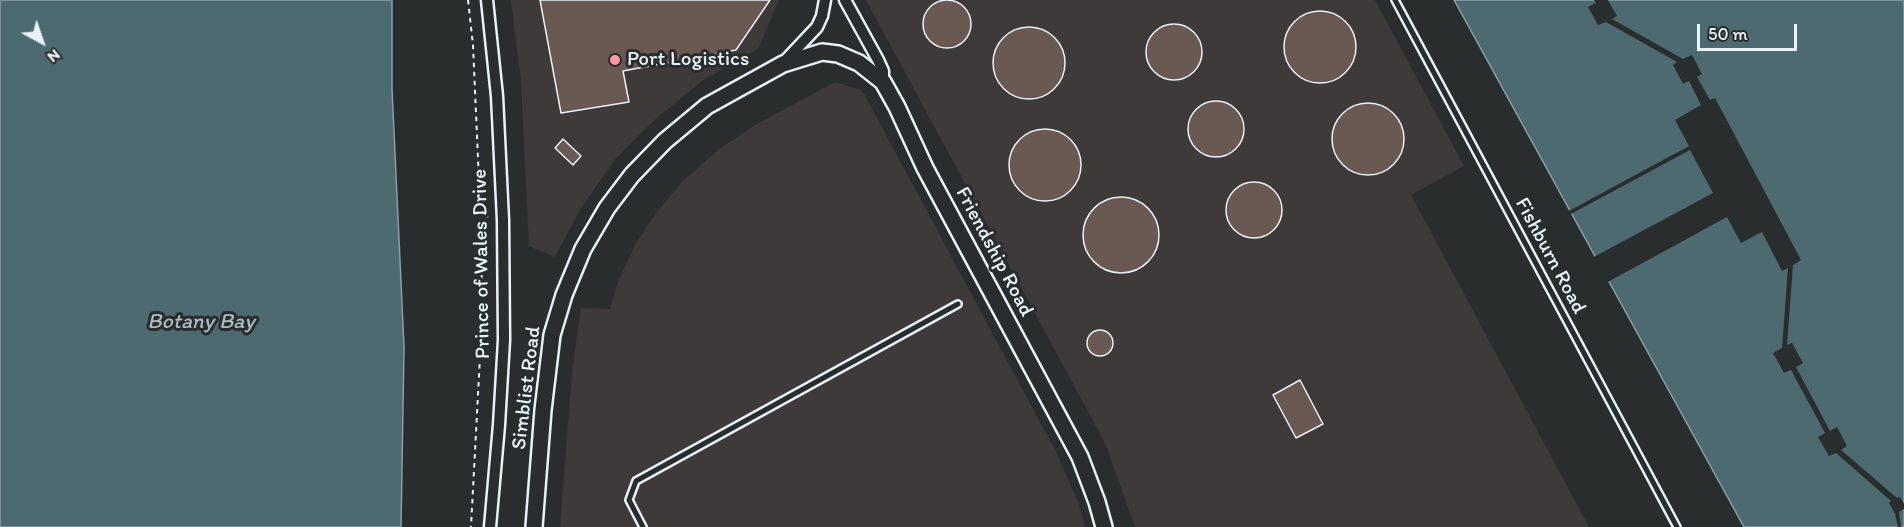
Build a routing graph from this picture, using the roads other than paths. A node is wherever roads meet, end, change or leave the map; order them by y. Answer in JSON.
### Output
{"nodes":[{"id":1,"x":487,"y":0,"type":"edge"},
{"id":2,"x":825,"y":0,"type":"edge"},
{"id":3,"x":845,"y":0,"type":"edge"},
{"id":4,"x":1395,"y":0,"type":"edge"},
{"id":5,"x":783,"y":64,"type":"junction"},
{"id":6,"x":883,"y":82,"type":"junction"},
{"id":7,"x":958,"y":304,"type":"dead end"},
{"id":8,"x":490,"y":527,"type":"edge"},
{"id":9,"x":534,"y":527,"type":"edge"},
{"id":10,"x":643,"y":527,"type":"edge"},
{"id":11,"x":1104,"y":527,"type":"edge"},
{"id":12,"x":1677,"y":527,"type":"edge"}],
"edges":[{"from":1,"to":8,"type":"street","name":"Prince of Wales Drive"},
{"from":2,"to":5,"type":"street","name":"Simblist Road"},
{"from":3,"to":6,"type":"street","name":"Friendship Road"},
{"from":4,"to":12,"type":"lane","name":"Fishburn Road"},
{"from":5,"to":6,"type":"street","name":"Simblist Road"},
{"from":5,"to":9,"type":"street","name":"Simblist Road"},
{"from":6,"to":11,"type":"street","name":"Friendship Road"},
{"from":7,"to":10,"type":"lane"}]}
